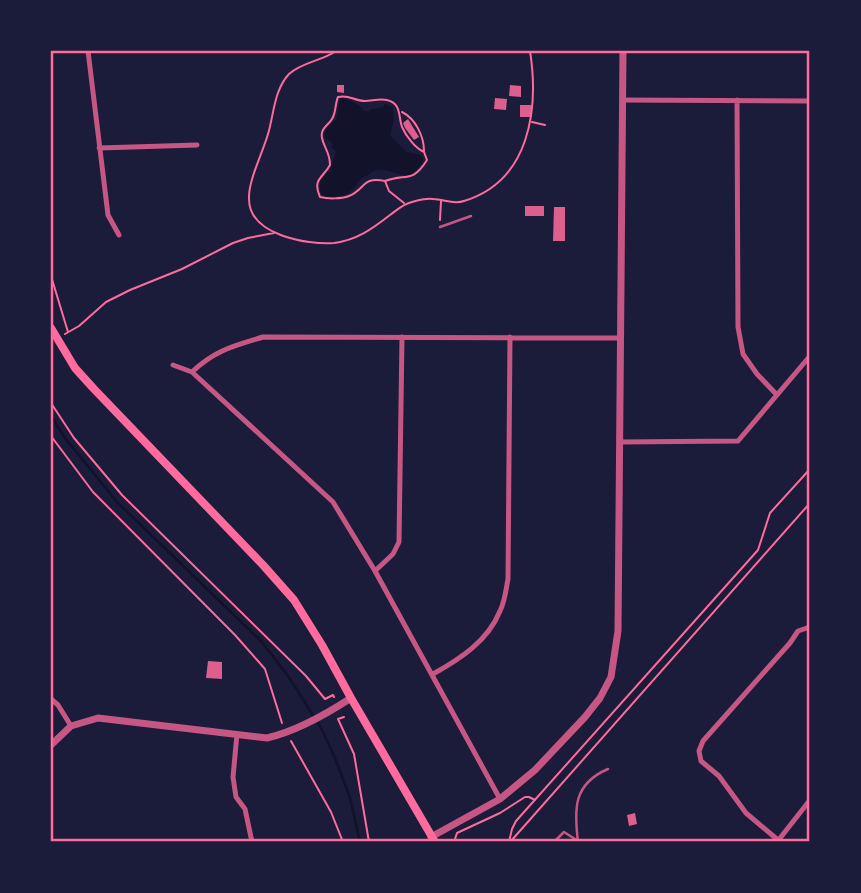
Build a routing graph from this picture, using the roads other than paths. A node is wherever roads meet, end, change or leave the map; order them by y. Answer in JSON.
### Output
{"nodes":[{"id":1,"x":88,"y":51,"type":"edge"},
{"id":2,"x":623,"y":51,"type":"edge"},
{"id":3,"x":623,"y":100,"type":"junction"},
{"id":4,"x":737,"y":100,"type":"junction"},
{"id":5,"x":810,"y":101,"type":"edge"},
{"id":6,"x":197,"y":145,"type":"dead end"},
{"id":7,"x":99,"y":148,"type":"junction"},
{"id":8,"x":471,"y":216,"type":"dead end"},
{"id":9,"x":440,"y":227,"type":"road end"},
{"id":10,"x":119,"y":236,"type":"dead end"},
{"id":11,"x":51,"y":328,"type":"edge"},
{"id":12,"x":402,"y":337,"type":"junction"},
{"id":13,"x":510,"y":337,"type":"junction"},
{"id":14,"x":621,"y":338,"type":"junction"},
{"id":15,"x":810,"y":356,"type":"edge"},
{"id":16,"x":173,"y":365,"type":"dead end"},
{"id":17,"x":192,"y":372,"type":"junction"},
{"id":18,"x":777,"y":394,"type":"junction"},
{"id":19,"x":620,"y":442,"type":"junction"},
{"id":20,"x":376,"y":571,"type":"junction"},
{"id":21,"x":810,"y":628,"type":"edge"},
{"id":22,"x":433,"y":674,"type":"junction"},
{"id":23,"x":351,"y":698,"type":"junction"},
{"id":24,"x":51,"y":699,"type":"edge"},
{"id":25,"x":71,"y":726,"type":"junction"},
{"id":26,"x":237,"y":734,"type":"junction"},
{"id":27,"x":51,"y":745,"type":"edge"},
{"id":28,"x":608,"y":769,"type":"dead end"},
{"id":29,"x":500,"y":799,"type":"junction"},
{"id":30,"x":810,"y":800,"type":"edge"},
{"id":31,"x":433,"y":840,"type":"edge"},
{"id":32,"x":578,"y":841,"type":"edge"},
{"id":33,"x":777,"y":841,"type":"edge"},
{"id":34,"x":252,"y":842,"type":"edge"},
{"id":35,"x":554,"y":842,"type":"edge"}],
"edges":[{"from":1,"to":7,"type":"street"},
{"from":2,"to":3,"type":"street"},
{"from":3,"to":4,"type":"street"},
{"from":3,"to":14,"type":"street"},
{"from":4,"to":5,"type":"street"},
{"from":4,"to":18,"type":"street"},
{"from":6,"to":7,"type":"street"},
{"from":7,"to":10,"type":"street"},
{"from":8,"to":9,"type":"lane"},
{"from":11,"to":23,"type":"main road"},
{"from":12,"to":13,"type":"street"},
{"from":12,"to":17,"type":"street"},
{"from":12,"to":20,"type":"street"},
{"from":13,"to":14,"type":"street"},
{"from":13,"to":22,"type":"street"},
{"from":14,"to":19,"type":"street"},
{"from":15,"to":18,"type":"street"},
{"from":16,"to":17,"type":"street"},
{"from":17,"to":20,"type":"street"},
{"from":18,"to":19,"type":"street"},
{"from":19,"to":29,"type":"street"},
{"from":20,"to":22,"type":"street"},
{"from":21,"to":33,"type":"street"},
{"from":22,"to":29,"type":"street"},
{"from":23,"to":26,"type":"street"},
{"from":23,"to":31,"type":"main road"},
{"from":24,"to":25,"type":"street"},
{"from":25,"to":26,"type":"street"},
{"from":25,"to":27,"type":"street"},
{"from":26,"to":34,"type":"street"},
{"from":28,"to":32,"type":"lane"},
{"from":29,"to":31,"type":"street"},
{"from":30,"to":33,"type":"street"},
{"from":32,"to":35,"type":"lane"}]}
